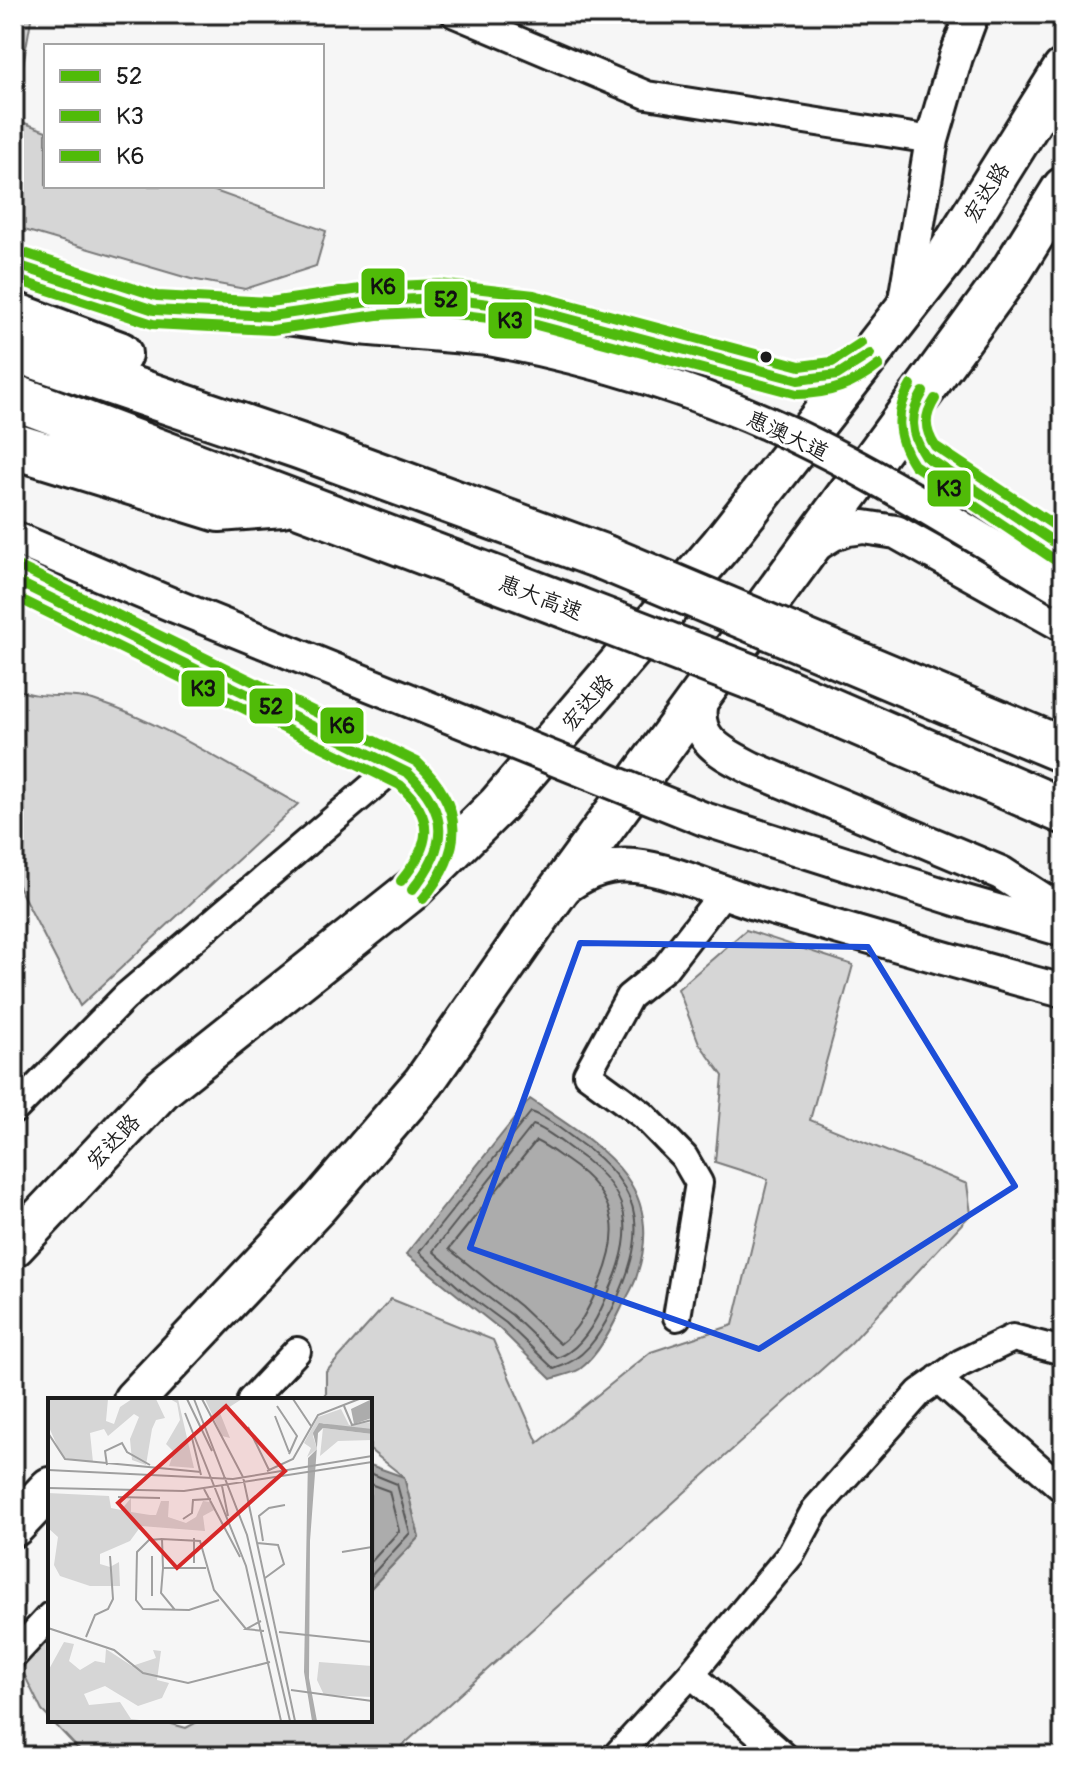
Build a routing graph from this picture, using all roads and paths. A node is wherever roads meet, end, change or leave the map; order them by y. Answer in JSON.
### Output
{"nodes":[{"id":1,"x":455,"y":14,"type":"edge"},
{"id":2,"x":972,"y":14,"type":"edge"},
{"id":3,"x":1063,"y":70,"type":"edge"},
{"id":4,"x":932,"y":140,"type":"junction"},
{"id":5,"x":1063,"y":188,"type":"edge"},
{"id":6,"x":14,"y":264,"type":"edge"},
{"id":7,"x":903,"y":312,"type":"junction"},
{"id":8,"x":14,"y":315,"type":"edge"},
{"id":9,"x":271,"y":316,"type":"junction"},
{"id":10,"x":14,"y":349,"type":"edge"},
{"id":11,"x":870,"y":354,"type":"junction"},
{"id":12,"x":923,"y":392,"type":"junction"},
{"id":13,"x":14,"y":397,"type":"edge"},
{"id":14,"x":14,"y":446,"type":"edge"},
{"id":15,"x":299,"y":446,"type":"junction"},
{"id":16,"x":295,"y":503,"type":"junction"},
{"id":17,"x":14,"y":538,"type":"edge"},
{"id":18,"x":1063,"y":548,"type":"edge"},
{"id":19,"x":806,"y":551,"type":"junction"},
{"id":20,"x":14,"y":580,"type":"edge"},
{"id":21,"x":1063,"y":589,"type":"edge"},
{"id":22,"x":1063,"y":625,"type":"edge"},
{"id":23,"x":702,"y":695,"type":"junction"},
{"id":24,"x":1063,"y":750,"type":"edge"},
{"id":25,"x":395,"y":767,"type":"junction"},
{"id":26,"x":1063,"y":811,"type":"edge"},
{"id":27,"x":412,"y":890,"type":"junction"},
{"id":28,"x":723,"y":893,"type":"junction"},
{"id":29,"x":546,"y":907,"type":"junction"},
{"id":30,"x":1063,"y":913,"type":"edge"},
{"id":31,"x":1063,"y":930,"type":"edge"},
{"id":32,"x":1063,"y":991,"type":"edge"},
{"id":33,"x":14,"y":1110,"type":"edge"},
{"id":34,"x":14,"y":1246,"type":"edge"},
{"id":35,"x":677,"y":1317,"type":"dead end"},
{"id":36,"x":297,"y":1351,"type":"dead end"},
{"id":37,"x":1063,"y":1351,"type":"edge"},
{"id":38,"x":938,"y":1379,"type":"junction"},
{"id":39,"x":136,"y":1398,"type":"edge"},
{"id":40,"x":253,"y":1398,"type":"edge"},
{"id":41,"x":1063,"y":1489,"type":"edge"},
{"id":42,"x":48,"y":1490,"type":"edge"},
{"id":43,"x":14,"y":1526,"type":"edge"},
{"id":44,"x":48,"y":1618,"type":"edge"},
{"id":45,"x":14,"y":1655,"type":"edge"},
{"id":46,"x":691,"y":1674,"type":"junction"},
{"id":47,"x":616,"y":1756,"type":"edge"},
{"id":48,"x":784,"y":1756,"type":"edge"}],
"edges":[{"from":1,"to":4,"type":"street"},
{"from":2,"to":4,"type":"street"},
{"from":3,"to":7,"type":"main road","name":"宏达路"},
{"from":4,"to":7,"type":"street"},
{"from":5,"to":12,"type":"main road"},
{"from":6,"to":9,"type":"street"},
{"from":7,"to":11,"type":"main road","name":"宏达路"},
{"from":8,"to":15,"type":"highway"},
{"from":9,"to":11,"type":"street"},
{"from":9,"to":21,"type":"street","name":"惠澳大道","bridge":true},
{"from":10,"to":15,"type":"highway"},
{"from":11,"to":27,"type":"main road","name":"宏达路"},
{"from":12,"to":18,"type":"street"},
{"from":12,"to":19,"type":"main road"},
{"from":13,"to":16,"type":"highway","name":"惠大高速"},
{"from":14,"to":16,"type":"highway"},
{"from":15,"to":24,"type":"highway","bridge":true},
{"from":16,"to":26,"type":"highway","name":"惠大高速","bridge":true},
{"from":17,"to":31,"type":"street","bridge":true},
{"from":19,"to":22,"type":"street"},
{"from":19,"to":23,"type":"main road"},
{"from":20,"to":25,"type":"street"},
{"from":23,"to":29,"type":"main road"},
{"from":23,"to":30,"type":"street"},
{"from":25,"to":27,"type":"street"},
{"from":25,"to":33,"type":"street"},
{"from":27,"to":34,"type":"main road","name":"宏达路"},
{"from":28,"to":29,"type":"street"},
{"from":28,"to":32,"type":"street"},
{"from":28,"to":35,"type":"street"},
{"from":29,"to":39,"type":"main road"},
{"from":36,"to":40,"type":"street"},
{"from":37,"to":38,"type":"street"},
{"from":38,"to":41,"type":"street"},
{"from":38,"to":46,"type":"street"},
{"from":42,"to":43,"type":"main road"},
{"from":44,"to":45,"type":"street"},
{"from":46,"to":47,"type":"street"},
{"from":46,"to":48,"type":"street"}]}
